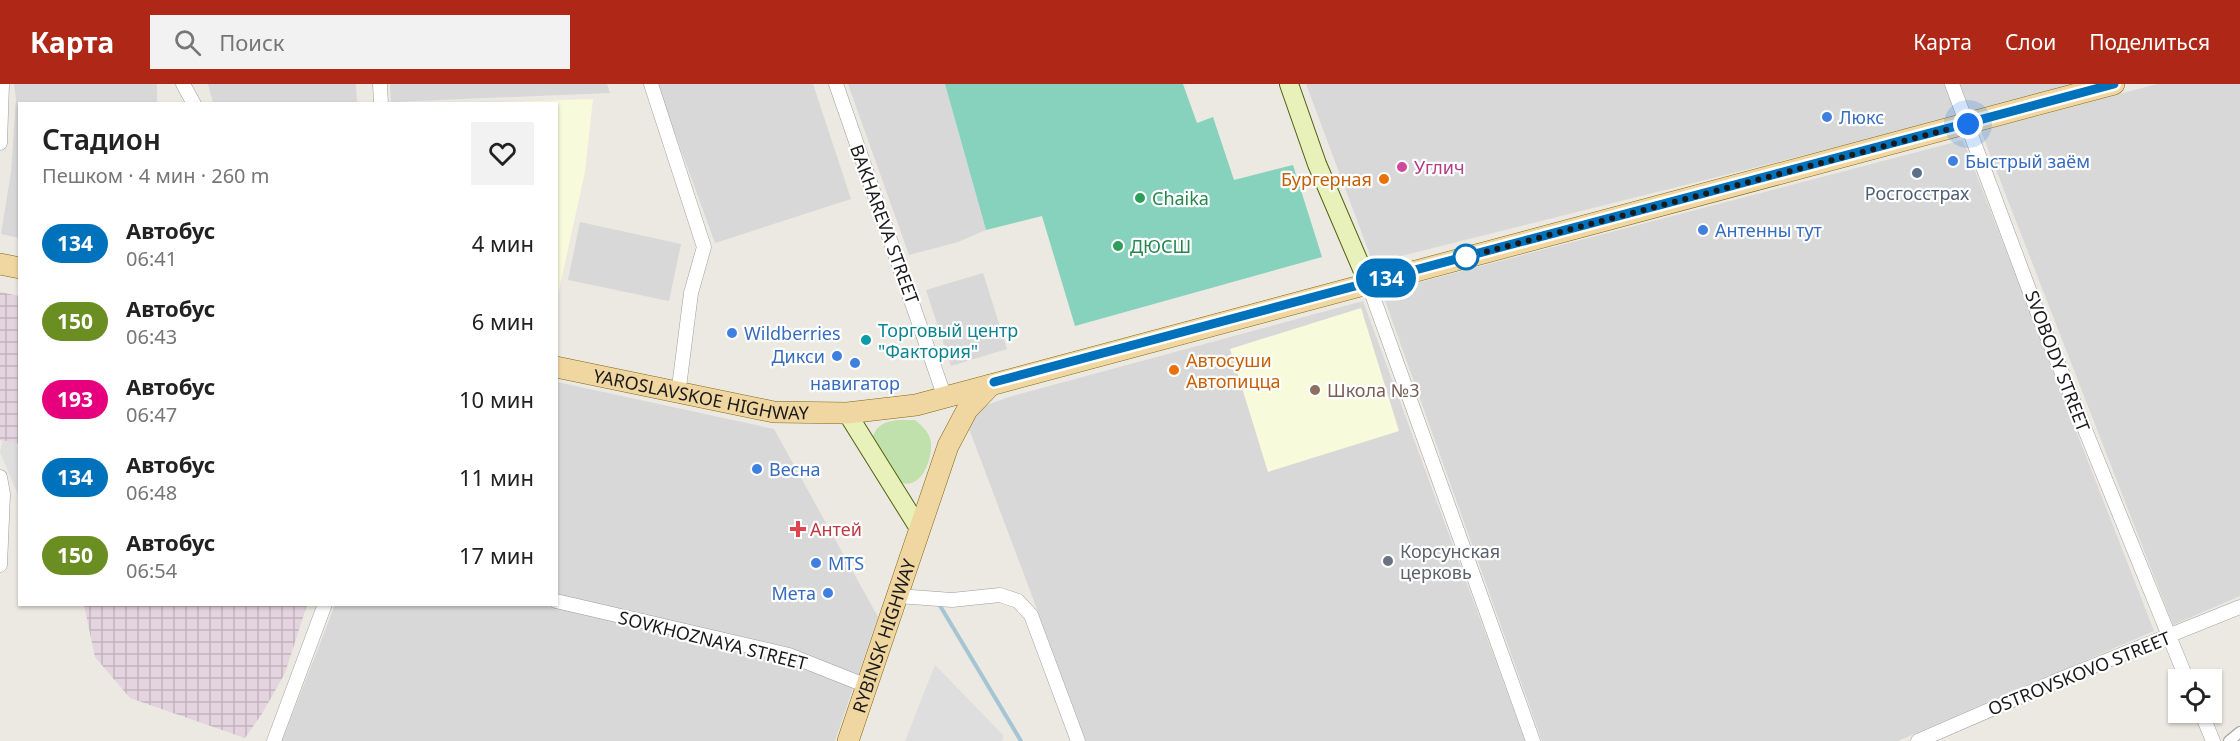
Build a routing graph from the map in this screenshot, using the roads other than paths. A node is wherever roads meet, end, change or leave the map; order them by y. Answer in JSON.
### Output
{"nodes":[{"id":1,"x":2,"y":84,"type":"edge"},
{"id":2,"x":183,"y":84,"type":"edge"},
{"id":3,"x":380,"y":84,"type":"edge"},
{"id":4,"x":651,"y":84,"type":"edge"},
{"id":5,"x":836,"y":84,"type":"edge"},
{"id":6,"x":1289,"y":84,"type":"edge"},
{"id":7,"x":1952,"y":84,"type":"edge"},
{"id":8,"x":2114,"y":84,"type":"edge"},
{"id":9,"x":193,"y":102,"type":"edge"},
{"id":10,"x":381,"y":102,"type":"edge"},
{"id":11,"x":1968,"y":124,"type":"junction"},
{"id":12,"x":0,"y":143,"type":"edge"},
{"id":13,"x":0,"y":264,"type":"edge"},
{"id":14,"x":18,"y":268,"type":"edge"},
{"id":15,"x":1368,"y":283,"type":"junction"},
{"id":16,"x":558,"y":368,"type":"edge"},
{"id":17,"x":994,"y":382,"type":"junction"},
{"id":18,"x":678,"y":394,"type":"junction"},
{"id":19,"x":945,"y":398,"type":"junction"},
{"id":20,"x":847,"y":412,"type":"junction"},
{"id":21,"x":0,"y":477,"type":"edge"},
{"id":22,"x":920,"y":530,"type":"junction"},
{"id":23,"x":0,"y":565,"type":"edge"},
{"id":24,"x":898,"y":596,"type":"junction"},
{"id":25,"x":558,"y":601,"type":"edge"},
{"id":26,"x":325,"y":606,"type":"edge"},
{"id":27,"x":2240,"y":607,"type":"edge"},
{"id":28,"x":2169,"y":637,"type":"junction"},
{"id":29,"x":2182,"y":669,"type":"edge"},
{"id":30,"x":867,"y":686,"type":"junction"},
{"id":31,"x":2206,"y":723,"type":"edge"},
{"id":32,"x":2240,"y":732,"type":"edge"},
{"id":33,"x":274,"y":741,"type":"edge"},
{"id":34,"x":848,"y":741,"type":"edge"},
{"id":35,"x":1078,"y":741,"type":"edge"},
{"id":36,"x":1533,"y":741,"type":"edge"},
{"id":37,"x":1918,"y":741,"type":"edge"},
{"id":38,"x":2213,"y":741,"type":"edge"},
{"id":39,"x":2229,"y":741,"type":"edge"}],
"edges":[{"from":1,"to":12,"type":"street"},
{"from":2,"to":9,"type":"street"},
{"from":3,"to":10,"type":"street"},
{"from":4,"to":18,"type":"street"},
{"from":5,"to":19,"type":"street","name":"BAKHAREVA STREET"},
{"from":6,"to":15,"type":"main road"},
{"from":7,"to":11,"type":"street","name":"SVOBODY STREET"},
{"from":8,"to":11,"type":"main road","name":"YAROSLAVSKOE HIGHWAY"},
{"from":11,"to":15,"type":"main road","name":"YAROSLAVSKOE HIGHWAY"},
{"from":11,"to":28,"type":"street","name":"SVOBODY STREET"},
{"from":13,"to":14,"type":"main road"},
{"from":15,"to":17,"type":"main road","name":"YAROSLAVSKOE HIGHWAY"},
{"from":15,"to":36,"type":"street"},
{"from":16,"to":18,"type":"main road","name":"YAROSLAVSKOE HIGHWAY"},
{"from":17,"to":19,"type":"main road","name":"YAROSLAVSKOE HIGHWAY"},
{"from":17,"to":22,"type":"main road","name":"RYBINSK HIGHWAY"},
{"from":18,"to":20,"type":"main road","name":"YAROSLAVSKOE HIGHWAY"},
{"from":19,"to":20,"type":"main road","name":"YAROSLAVSKOE HIGHWAY"},
{"from":20,"to":22,"type":"main road"},
{"from":21,"to":23,"type":"street"},
{"from":22,"to":24,"type":"main road","name":"RYBINSK HIGHWAY"},
{"from":24,"to":30,"type":"main road","name":"RYBINSK HIGHWAY"},
{"from":24,"to":35,"type":"street"},
{"from":25,"to":30,"type":"street","name":"SOVKHOZNAYA STREET"},
{"from":26,"to":33,"type":"street"},
{"from":27,"to":28,"type":"street","name":"OSTROVSKOVO STREET"},
{"from":28,"to":29,"type":"street","name":"SVOBODY STREET"},
{"from":28,"to":37,"type":"street","name":"OSTROVSKOVO STREET"},
{"from":30,"to":34,"type":"main road","name":"RYBINSK HIGHWAY"},
{"from":31,"to":38,"type":"street"},
{"from":32,"to":39,"type":"street"}]}
